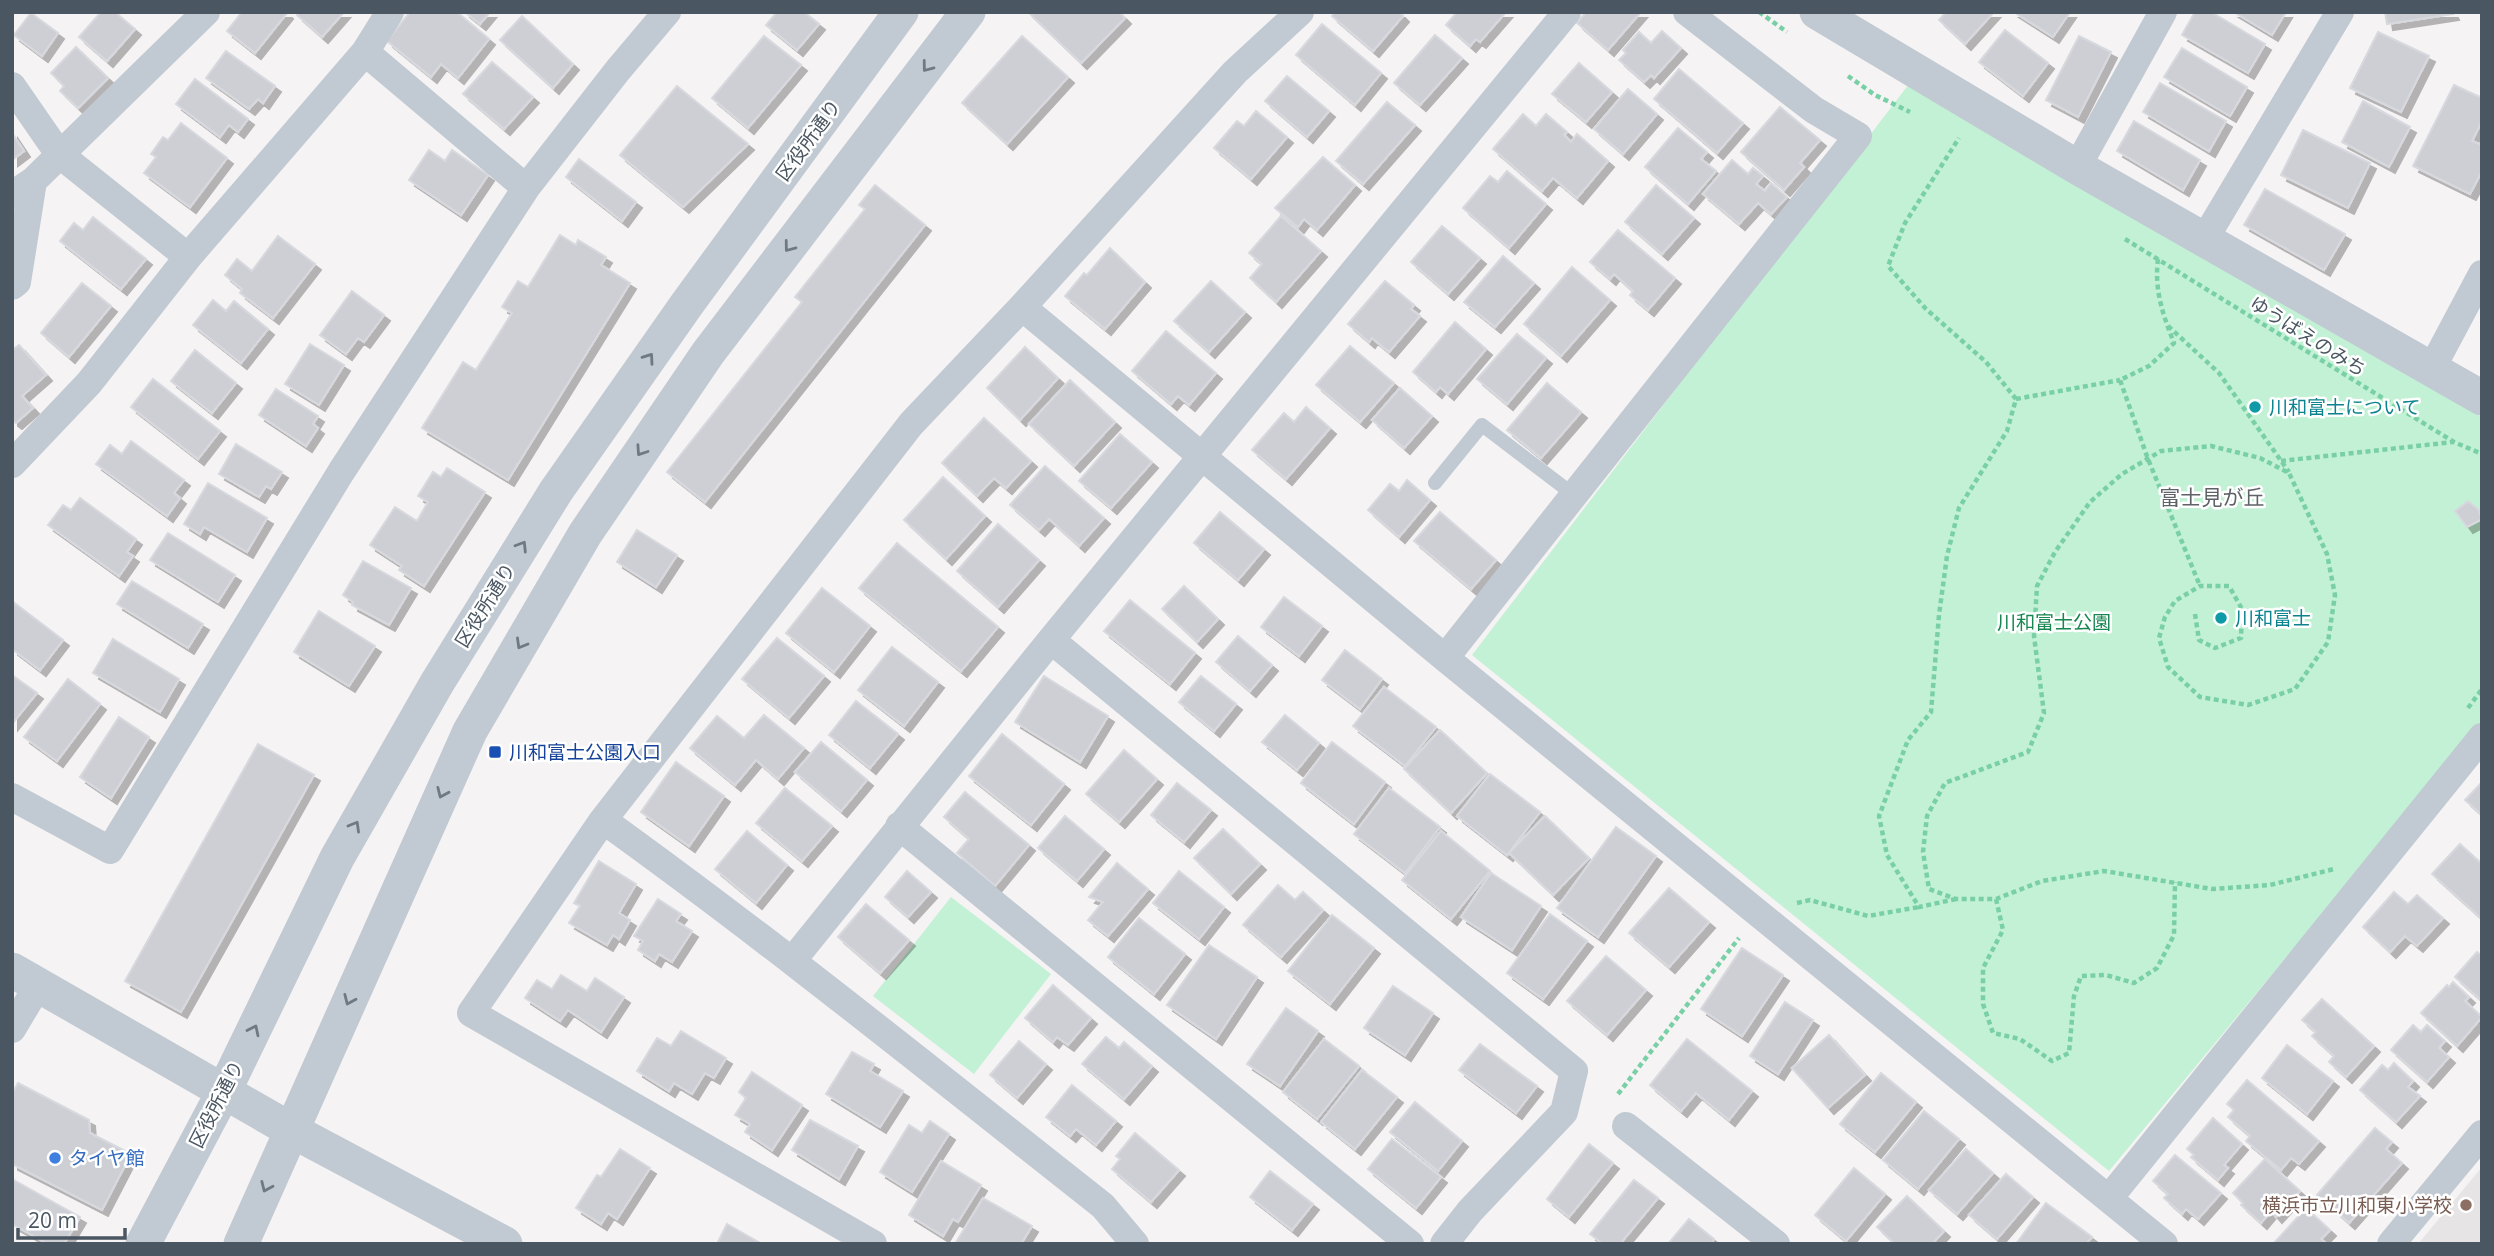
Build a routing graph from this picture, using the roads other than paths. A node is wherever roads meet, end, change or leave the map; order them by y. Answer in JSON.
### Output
{"nodes":[{"id":1,"x":206,"y":12,"type":"edge"},
{"id":2,"x":390,"y":12,"type":"edge"},
{"id":3,"x":667,"y":12,"type":"edge"},
{"id":4,"x":901,"y":12,"type":"edge"},
{"id":5,"x":968,"y":12,"type":"edge"},
{"id":6,"x":1300,"y":12,"type":"edge"},
{"id":7,"x":1567,"y":12,"type":"edge"},
{"id":8,"x":1687,"y":12,"type":"edge"},
{"id":9,"x":1817,"y":12,"type":"edge"},
{"id":10,"x":2163,"y":12,"type":"edge"},
{"id":11,"x":2340,"y":12,"type":"edge"},
{"id":12,"x":365,"y":52,"type":"junction"},
{"id":13,"x":12,"y":86,"type":"edge"},
{"id":14,"x":59,"y":154,"type":"junction"},
{"id":15,"x":2077,"y":167,"type":"junction"},
{"id":16,"x":23,"y":188,"type":"edge"},
{"id":17,"x":526,"y":188,"type":"junction"},
{"id":18,"x":2204,"y":240,"type":"junction"},
{"id":19,"x":188,"y":257,"type":"junction"},
{"id":20,"x":2482,"y":274,"type":"edge"},
{"id":21,"x":12,"y":286,"type":"edge"},
{"id":22,"x":1022,"y":307,"type":"junction"},
{"id":23,"x":2432,"y":368,"type":"junction"},
{"id":24,"x":2482,"y":398,"type":"edge"},
{"id":25,"x":1202,"y":456,"type":"junction"},
{"id":26,"x":12,"y":464,"type":"edge"},
{"id":27,"x":1435,"y":483,"type":"dead end"},
{"id":28,"x":1574,"y":495,"type":"junction"},
{"id":29,"x":1051,"y":640,"type":"junction"},
{"id":30,"x":1445,"y":658,"type":"junction"},
{"id":31,"x":2482,"y":737,"type":"edge"},
{"id":32,"x":12,"y":797,"type":"edge"},
{"id":33,"x":603,"y":820,"type":"junction"},
{"id":34,"x":900,"y":826,"type":"junction"},
{"id":35,"x":792,"y":961,"type":"junction"},
{"id":36,"x":26,"y":977,"type":"edge"},
{"id":37,"x":12,"y":1029,"type":"edge"},
{"id":38,"x":224,"y":1091,"type":"junction"},
{"id":39,"x":1626,"y":1126,"type":"dead end"},
{"id":40,"x":291,"y":1130,"type":"junction"},
{"id":41,"x":2482,"y":1134,"type":"edge"},
{"id":42,"x":2110,"y":1197,"type":"junction"},
{"id":43,"x":143,"y":1244,"type":"edge"},
{"id":44,"x":241,"y":1244,"type":"edge"},
{"id":45,"x":505,"y":1244,"type":"edge"},
{"id":46,"x":873,"y":1244,"type":"edge"},
{"id":47,"x":1135,"y":1244,"type":"edge"},
{"id":48,"x":1410,"y":1244,"type":"edge"},
{"id":49,"x":1444,"y":1244,"type":"edge"},
{"id":50,"x":1776,"y":1244,"type":"edge"},
{"id":51,"x":2164,"y":1244,"type":"edge"},
{"id":52,"x":2391,"y":1244,"type":"edge"}],
"edges":[{"from":1,"to":14,"type":"street"},
{"from":2,"to":12,"type":"street"},
{"from":3,"to":17,"type":"street"},
{"from":38,"to":4,"type":"street","name":"区役所通り","one_way":true},
{"from":5,"to":40,"type":"street","one_way":true},
{"from":6,"to":22,"type":"street"},
{"from":7,"to":25,"type":"street"},
{"from":8,"to":28,"type":"street"},
{"from":9,"to":15,"type":"street"},
{"from":10,"to":15,"type":"street"},
{"from":11,"to":18,"type":"street"},
{"from":12,"to":17,"type":"street"},
{"from":12,"to":19,"type":"street"},
{"from":13,"to":14,"type":"street"},
{"from":14,"to":16,"type":"street"},
{"from":14,"to":19,"type":"street"},
{"from":15,"to":18,"type":"street"},
{"from":16,"to":21,"type":"street"},
{"from":17,"to":32,"type":"street"},
{"from":18,"to":23,"type":"street"},
{"from":19,"to":26,"type":"street"},
{"from":20,"to":23,"type":"street"},
{"from":22,"to":25,"type":"street"},
{"from":22,"to":33,"type":"street"},
{"from":23,"to":24,"type":"street"},
{"from":25,"to":29,"type":"street"},
{"from":25,"to":30,"type":"street"},
{"from":27,"to":28,"type":"lane"},
{"from":28,"to":30,"type":"street"},
{"from":29,"to":34,"type":"street"},
{"from":29,"to":49,"type":"street"},
{"from":30,"to":42,"type":"street"},
{"from":31,"to":42,"type":"street"},
{"from":33,"to":35,"type":"street"},
{"from":33,"to":46,"type":"street"},
{"from":34,"to":35,"type":"street"},
{"from":34,"to":48,"type":"street"},
{"from":35,"to":47,"type":"street"},
{"from":36,"to":37,"type":"street"},
{"from":36,"to":38,"type":"street"},
{"from":38,"to":40,"type":"street"},
{"from":38,"to":43,"type":"street","name":"区役所通り"},
{"from":39,"to":50,"type":"street"},
{"from":40,"to":44,"type":"street","one_way":true},
{"from":40,"to":45,"type":"street"},
{"from":41,"to":52,"type":"street"},
{"from":42,"to":51,"type":"street"}]}
